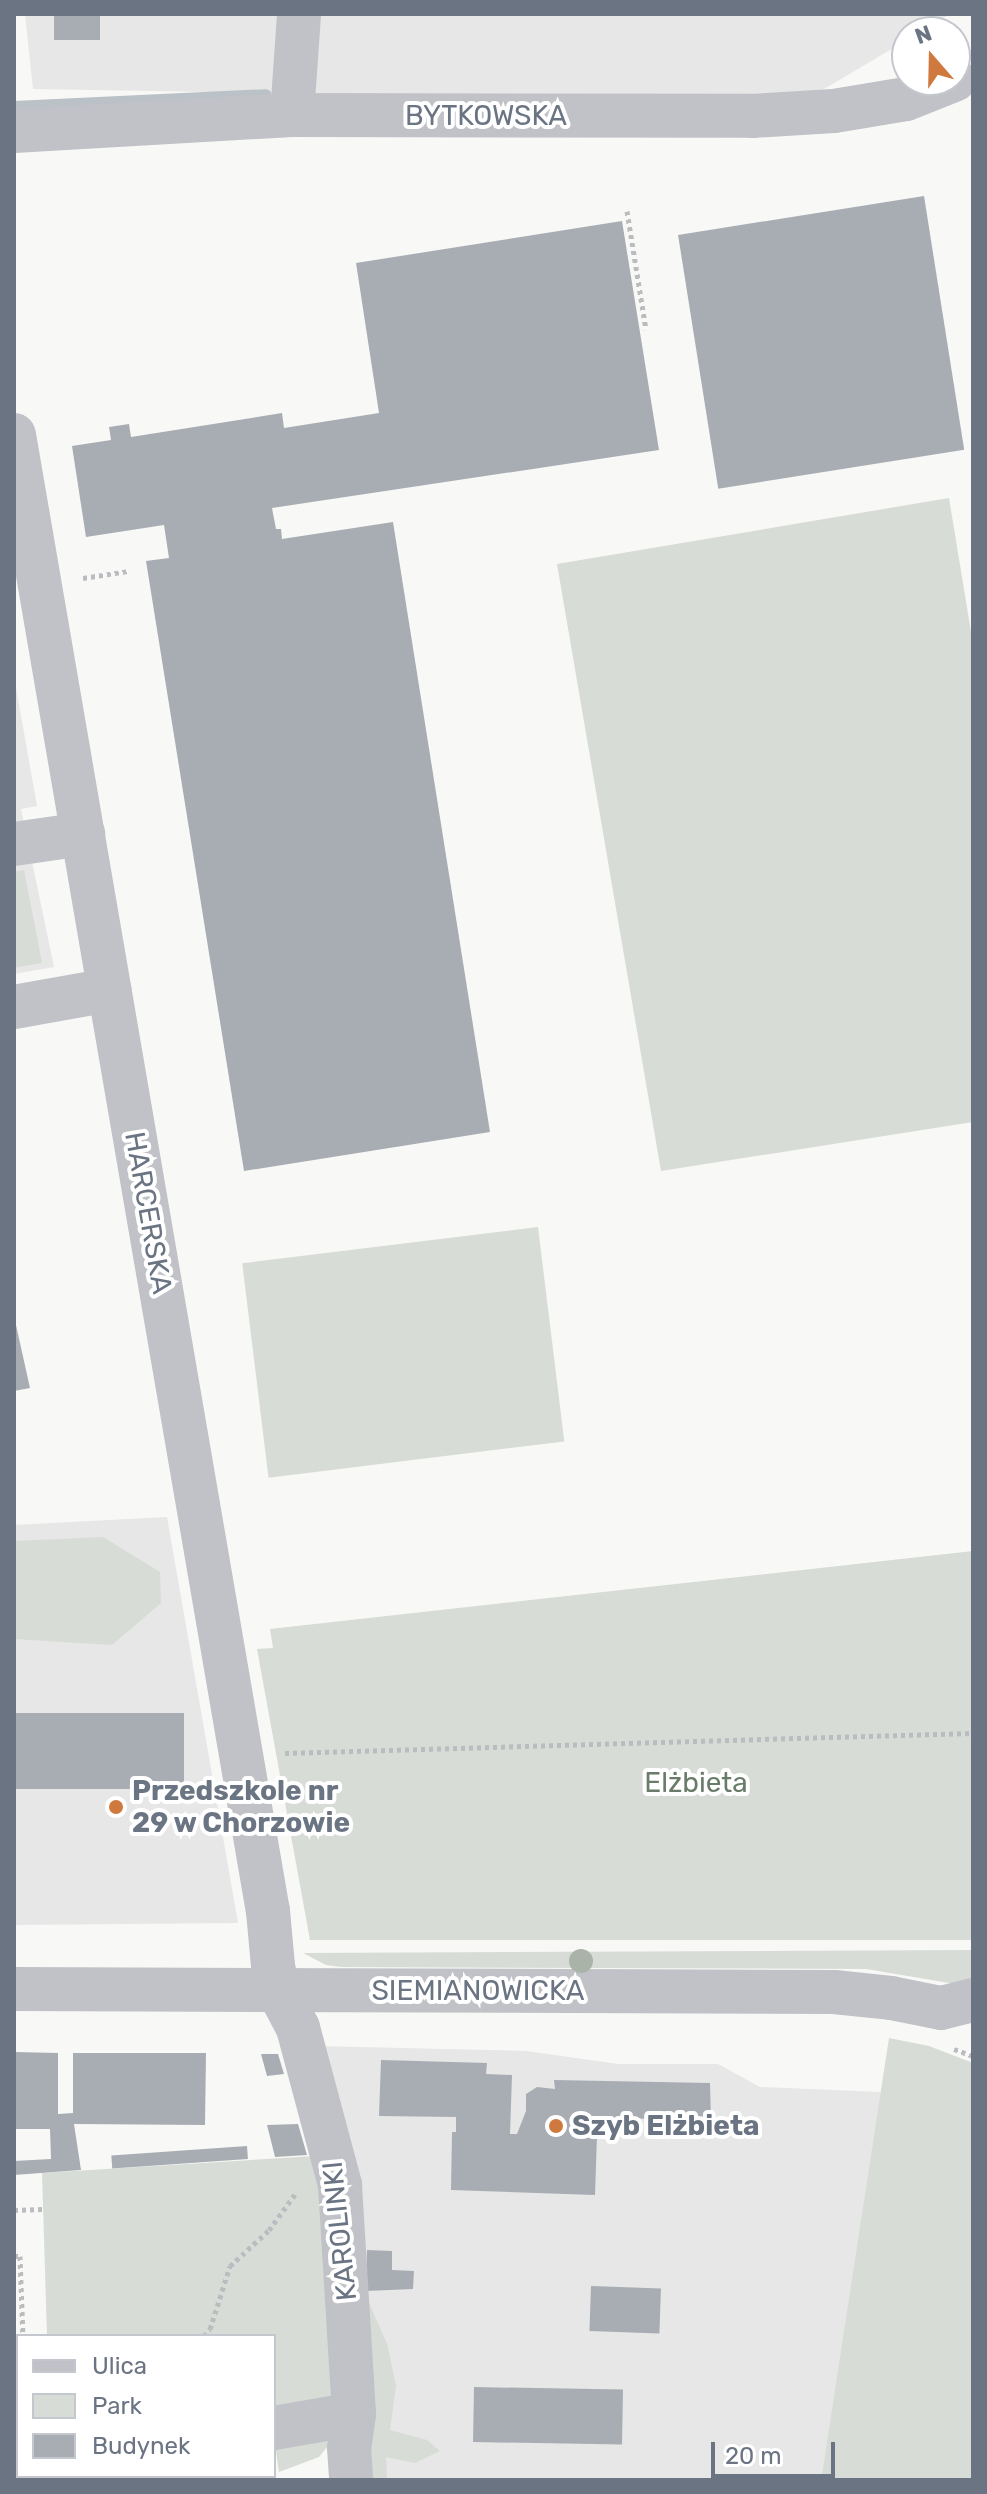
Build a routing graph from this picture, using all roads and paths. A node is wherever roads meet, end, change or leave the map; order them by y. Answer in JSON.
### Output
{"nodes":[{"id":1,"x":299,"y":14,"type":"edge"},
{"id":2,"x":914,"y":96,"type":"edge"},
{"id":3,"x":292,"y":115,"type":"junction"},
{"id":4,"x":14,"y":131,"type":"edge"},
{"id":5,"x":627,"y":211,"type":"dead end"},
{"id":6,"x":646,"y":329,"type":"dead end"},
{"id":7,"x":14,"y":435,"type":"edge"},
{"id":8,"x":129,"y":571,"type":"dead end"},
{"id":9,"x":82,"y":578,"type":"dead end"},
{"id":10,"x":83,"y":834,"type":"junction"},
{"id":11,"x":14,"y":844,"type":"edge"},
{"id":12,"x":109,"y":990,"type":"junction"},
{"id":13,"x":14,"y":1007,"type":"edge"},
{"id":14,"x":973,"y":1733,"type":"edge"},
{"id":15,"x":276,"y":1754,"type":"dead end"},
{"id":16,"x":14,"y":1989,"type":"edge"},
{"id":17,"x":278,"y":1990,"type":"junction"},
{"id":18,"x":962,"y":2014,"type":"edge"},
{"id":19,"x":302,"y":2186,"type":"dead end"},
{"id":20,"x":43,"y":2209,"type":"dead end"},
{"id":21,"x":14,"y":2210,"type":"edge"},
{"id":22,"x":14,"y":2256,"type":"edge"},
{"id":23,"x":23,"y":2334,"type":"edge"},
{"id":24,"x":206,"y":2334,"type":"edge"},
{"id":25,"x":354,"y":2414,"type":"junction"},
{"id":26,"x":276,"y":2428,"type":"edge"},
{"id":27,"x":351,"y":2480,"type":"edge"}],
"edges":[{"from":1,"to":3,"type":"street"},
{"from":2,"to":3,"type":"street","name":"BYTKOWSKA"},
{"from":3,"to":4,"type":"street","name":"BYTKOWSKA"},
{"from":5,"to":6,"type":"path"},
{"from":7,"to":10,"type":"street","name":"HARCERSKA"},
{"from":8,"to":9,"type":"path"},
{"from":10,"to":11,"type":"street"},
{"from":10,"to":12,"type":"street","name":"HARCERSKA"},
{"from":12,"to":13,"type":"street"},
{"from":12,"to":17,"type":"street","name":"HARCERSKA"},
{"from":14,"to":15,"type":"path"},
{"from":16,"to":17,"type":"street","name":"SIEMIANOWICKA"},
{"from":17,"to":18,"type":"street","name":"SIEMIANOWICKA"},
{"from":17,"to":25,"type":"street","name":"KAROLINKI"},
{"from":19,"to":24,"type":"path"},
{"from":20,"to":21,"type":"path"},
{"from":22,"to":23,"type":"path"},
{"from":25,"to":26,"type":"street"},
{"from":25,"to":27,"type":"street","name":"KAROLINKI"}]}
